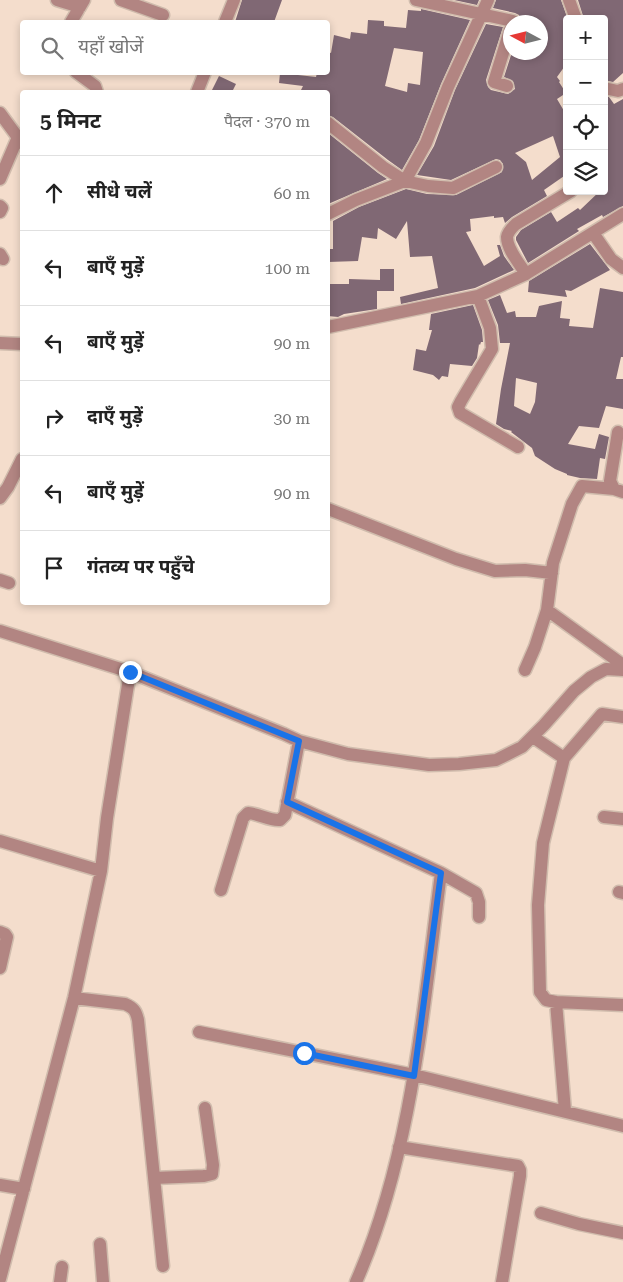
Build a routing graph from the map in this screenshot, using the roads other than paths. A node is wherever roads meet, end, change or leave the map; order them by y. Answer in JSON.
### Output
{"nodes":[{"id":1,"x":57,"y":0,"type":"edge"},
{"id":2,"x":121,"y":0,"type":"edge"},
{"id":3,"x":234,"y":0,"type":"edge"},
{"id":4,"x":416,"y":0,"type":"edge"},
{"id":5,"x":488,"y":0,"type":"edge"},
{"id":6,"x":569,"y":0,"type":"edge"},
{"id":7,"x":82,"y":4,"type":"edge"},
{"id":8,"x":163,"y":15,"type":"dead end"},
{"id":9,"x":482,"y":15,"type":"junction"},
{"id":10,"x":575,"y":15,"type":"edge"},
{"id":11,"x":503,"y":18,"type":"edge"},
{"id":12,"x":72,"y":20,"type":"edge"},
{"id":13,"x":226,"y":20,"type":"edge"},
{"id":14,"x":503,"y":53,"type":"edge"},
{"id":15,"x":80,"y":75,"type":"edge"},
{"id":16,"x":204,"y":75,"type":"edge"},
{"id":17,"x":507,"y":86,"type":"dead end"},
{"id":18,"x":608,"y":89,"type":"edge"},
{"id":19,"x":623,"y":89,"type":"edge"},
{"id":20,"x":97,"y":90,"type":"edge"},
{"id":21,"x":198,"y":90,"type":"edge"},
{"id":22,"x":0,"y":113,"type":"edge"},
{"id":23,"x":330,"y":125,"type":"edge"},
{"id":24,"x":20,"y":140,"type":"edge"},
{"id":25,"x":496,"y":167,"type":"dead end"},
{"id":26,"x":0,"y":179,"type":"edge"},
{"id":27,"x":405,"y":181,"type":"junction"},
{"id":28,"x":564,"y":195,"type":"edge"},
{"id":29,"x":0,"y":206,"type":"edge"},
{"id":30,"x":0,"y":212,"type":"edge"},
{"id":31,"x":330,"y":213,"type":"edge"},
{"id":32,"x":623,"y":214,"type":"edge"},
{"id":33,"x":593,"y":233,"type":"junction"},
{"id":34,"x":623,"y":268,"type":"edge"},
{"id":35,"x":526,"y":274,"type":"junction"},
{"id":36,"x":478,"y":296,"type":"junction"},
{"id":37,"x":330,"y":327,"type":"edge"},
{"id":38,"x":0,"y":343,"type":"edge"},
{"id":39,"x":20,"y":344,"type":"edge"},
{"id":40,"x":618,"y":432,"type":"dead end"},
{"id":41,"x":518,"y":447,"type":"dead end"},
{"id":42,"x":20,"y":464,"type":"edge"},
{"id":43,"x":618,"y":491,"type":"edge"},
{"id":44,"x":0,"y":498,"type":"edge"},
{"id":45,"x":330,"y":510,"type":"edge"},
{"id":46,"x":552,"y":573,"type":"junction"},
{"id":47,"x":547,"y":610,"type":"junction"},
{"id":48,"x":0,"y":631,"type":"edge"},
{"id":49,"x":623,"y":665,"type":"edge"},
{"id":50,"x":525,"y":670,"type":"dead end"},
{"id":51,"x":623,"y":670,"type":"edge"},
{"id":52,"x":130,"y":672,"type":"junction"},
{"id":53,"x":623,"y":717,"type":"edge"},
{"id":54,"x":533,"y":737,"type":"junction"},
{"id":55,"x":299,"y":741,"type":"junction"},
{"id":56,"x":564,"y":758,"type":"junction"},
{"id":57,"x":287,"y":802,"type":"junction"},
{"id":58,"x":604,"y":817,"type":"dead end"},
{"id":59,"x":623,"y":819,"type":"edge"},
{"id":60,"x":0,"y":841,"type":"edge"},
{"id":61,"x":101,"y":871,"type":"junction"},
{"id":62,"x":441,"y":873,"type":"junction"},
{"id":63,"x":221,"y":890,"type":"dead end"},
{"id":64,"x":479,"y":917,"type":"dead end"},
{"id":65,"x":0,"y":932,"type":"edge"},
{"id":66,"x":0,"y":968,"type":"edge"},
{"id":67,"x":74,"y":998,"type":"junction"},
{"id":68,"x":556,"y":1002,"type":"junction"},
{"id":69,"x":623,"y":1005,"type":"edge"},
{"id":70,"x":199,"y":1032,"type":"dead end"},
{"id":71,"x":414,"y":1076,"type":"junction"},
{"id":72,"x":205,"y":1108,"type":"dead end"},
{"id":73,"x":565,"y":1111,"type":"junction"},
{"id":74,"x":623,"y":1126,"type":"edge"},
{"id":75,"x":399,"y":1147,"type":"junction"},
{"id":76,"x":154,"y":1178,"type":"junction"},
{"id":77,"x":0,"y":1184,"type":"edge"},
{"id":78,"x":24,"y":1189,"type":"junction"},
{"id":79,"x":541,"y":1213,"type":"dead end"},
{"id":80,"x":623,"y":1233,"type":"edge"},
{"id":81,"x":100,"y":1244,"type":"dead end"},
{"id":82,"x":163,"y":1266,"type":"dead end"},
{"id":83,"x":62,"y":1268,"type":"dead end"},
{"id":84,"x":0,"y":1279,"type":"edge"},
{"id":85,"x":60,"y":1282,"type":"edge"},
{"id":86,"x":103,"y":1282,"type":"edge"},
{"id":87,"x":356,"y":1282,"type":"edge"},
{"id":88,"x":502,"y":1282,"type":"edge"}],
"edges":[{"from":1,"to":7,"type":"street"},
{"from":2,"to":8,"type":"street"},
{"from":3,"to":13,"type":"street"},
{"from":4,"to":9,"type":"street"},
{"from":5,"to":9,"type":"street"},
{"from":6,"to":10,"type":"street"},
{"from":7,"to":12,"type":"street"},
{"from":9,"to":11,"type":"street"},
{"from":9,"to":27,"type":"street"},
{"from":14,"to":17,"type":"street"},
{"from":15,"to":20,"type":"street"},
{"from":16,"to":21,"type":"street"},
{"from":18,"to":19,"type":"street"},
{"from":22,"to":24,"type":"street"},
{"from":23,"to":27,"type":"street"},
{"from":24,"to":26,"type":"street"},
{"from":25,"to":27,"type":"street"},
{"from":27,"to":31,"type":"street"},
{"from":28,"to":35,"type":"street"},
{"from":29,"to":30,"type":"street"},
{"from":32,"to":33,"type":"street"},
{"from":33,"to":34,"type":"street"},
{"from":33,"to":35,"type":"street"},
{"from":35,"to":36,"type":"street"},
{"from":36,"to":37,"type":"street"},
{"from":36,"to":41,"type":"street"},
{"from":38,"to":39,"type":"street"},
{"from":40,"to":43,"type":"street"},
{"from":42,"to":44,"type":"street"},
{"from":43,"to":46,"type":"street"},
{"from":45,"to":46,"type":"street"},
{"from":46,"to":47,"type":"street"},
{"from":47,"to":49,"type":"street"},
{"from":47,"to":50,"type":"street"},
{"from":48,"to":52,"type":"street"},
{"from":51,"to":54,"type":"street"},
{"from":52,"to":55,"type":"street"},
{"from":52,"to":61,"type":"street"},
{"from":53,"to":56,"type":"street"},
{"from":54,"to":55,"type":"street"},
{"from":54,"to":56,"type":"street"},
{"from":55,"to":57,"type":"street"},
{"from":56,"to":68,"type":"street"},
{"from":57,"to":62,"type":"street"},
{"from":57,"to":63,"type":"street"},
{"from":58,"to":59,"type":"street"},
{"from":60,"to":61,"type":"street"},
{"from":61,"to":67,"type":"street"},
{"from":62,"to":64,"type":"street"},
{"from":62,"to":71,"type":"street"},
{"from":65,"to":66,"type":"street"},
{"from":67,"to":76,"type":"street"},
{"from":67,"to":78,"type":"street"},
{"from":68,"to":69,"type":"street"},
{"from":68,"to":73,"type":"street"},
{"from":70,"to":71,"type":"street"},
{"from":71,"to":73,"type":"street"},
{"from":71,"to":75,"type":"street"},
{"from":72,"to":76,"type":"street"},
{"from":73,"to":74,"type":"street"},
{"from":75,"to":87,"type":"street"},
{"from":75,"to":88,"type":"street"},
{"from":76,"to":82,"type":"street"},
{"from":77,"to":78,"type":"street"},
{"from":78,"to":84,"type":"street"},
{"from":79,"to":80,"type":"street"},
{"from":81,"to":86,"type":"street"},
{"from":83,"to":85,"type":"street"}]}
